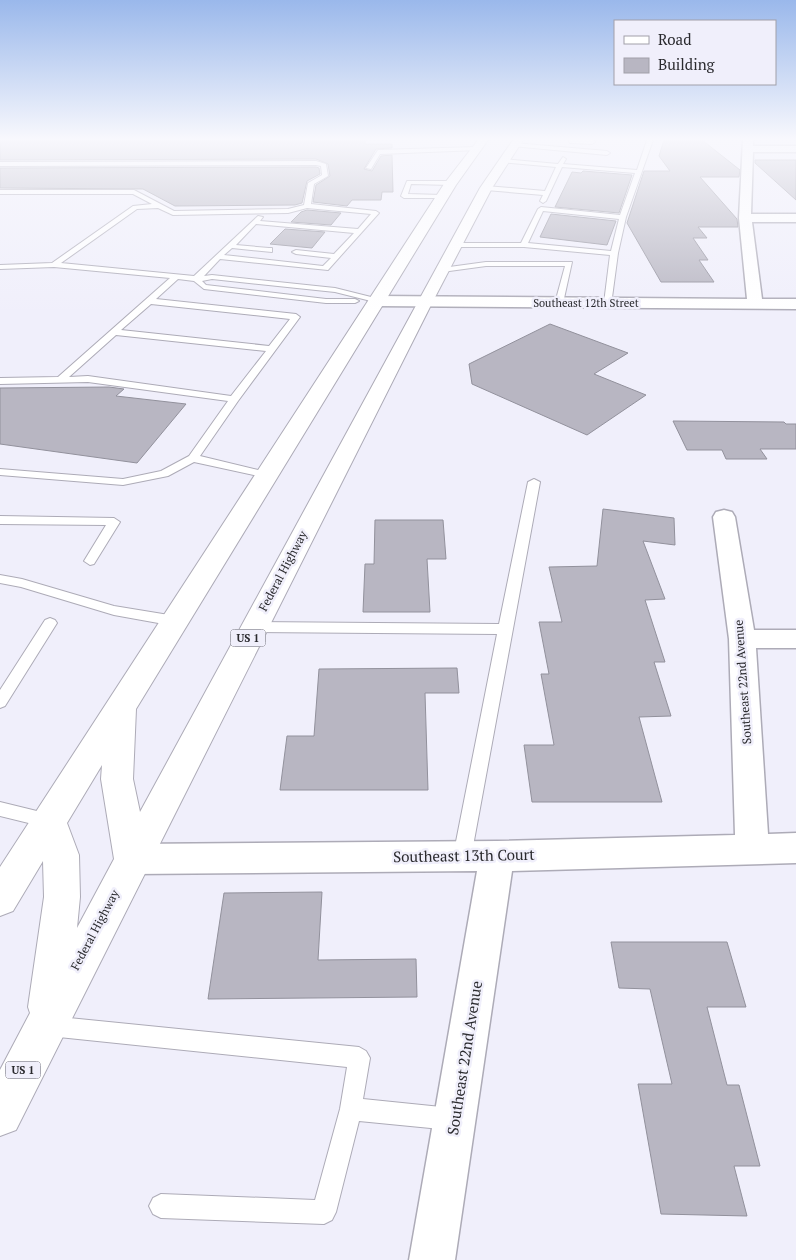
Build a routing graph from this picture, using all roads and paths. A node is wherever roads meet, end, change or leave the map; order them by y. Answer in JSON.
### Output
{"nodes":[{"id":1,"x":442,"y":198,"type":"edge"},
{"id":2,"x":146,"y":199,"type":"edge"},
{"id":3,"x":308,"y":199,"type":"edge"},
{"id":4,"x":480,"y":199,"type":"edge"},
{"id":5,"x":544,"y":199,"type":"edge"},
{"id":6,"x":629,"y":199,"type":"edge"},
{"id":7,"x":746,"y":199,"type":"edge"},
{"id":8,"x":159,"y":206,"type":"junction"},
{"id":9,"x":307,"y":206,"type":"junction"},
{"id":10,"x":541,"y":208,"type":"junction"},
{"id":11,"x":264,"y":212,"type":"junction"},
{"id":12,"x":623,"y":217,"type":"junction"},
{"id":13,"x":745,"y":218,"type":"junction"},
{"id":14,"x":796,"y":218,"type":"edge"},
{"id":15,"x":254,"y":222,"type":"junction"},
{"id":16,"x":359,"y":231,"type":"junction"},
{"id":17,"x":455,"y":245,"type":"junction"},
{"id":18,"x":524,"y":245,"type":"junction"},
{"id":19,"x":229,"y":246,"type":"junction"},
{"id":20,"x":296,"y":252,"type":"dead end"},
{"id":21,"x":614,"y":253,"type":"junction"},
{"id":22,"x":336,"y":256,"type":"junction"},
{"id":23,"x":218,"y":257,"type":"junction"},
{"id":24,"x":54,"y":265,"type":"junction"},
{"id":25,"x":0,"y":267,"type":"edge"},
{"id":26,"x":442,"y":270,"type":"junction"},
{"id":27,"x":176,"y":277,"type":"junction"},
{"id":28,"x":196,"y":279,"type":"junction"},
{"id":29,"x":149,"y":301,"type":"junction"},
{"id":30,"x":376,"y":301,"type":"junction"},
{"id":31,"x":424,"y":303,"type":"junction"},
{"id":32,"x":559,"y":303,"type":"junction"},
{"id":33,"x":608,"y":303,"type":"junction"},
{"id":34,"x":755,"y":304,"type":"junction"},
{"id":35,"x":796,"y":304,"type":"edge"},
{"id":36,"x":114,"y":332,"type":"junction"},
{"id":37,"x":271,"y":350,"type":"junction"},
{"id":38,"x":60,"y":380,"type":"junction"},
{"id":39,"x":0,"y":381,"type":"edge"},
{"id":40,"x":234,"y":399,"type":"junction"},
{"id":41,"x":193,"y":458,"type":"junction"},
{"id":42,"x":0,"y":472,"type":"edge"},
{"id":43,"x":267,"y":475,"type":"junction"},
{"id":44,"x":534,"y":482,"type":"dead end"},
{"id":45,"x":724,"y":517,"type":"dead end"},
{"id":46,"x":0,"y":520,"type":"edge"},
{"id":47,"x":90,"y":561,"type":"dead end"},
{"id":48,"x":0,"y":579,"type":"edge"},
{"id":49,"x":175,"y":620,"type":"junction"},
{"id":50,"x":50,"y":623,"type":"dead end"},
{"id":51,"x":254,"y":628,"type":"junction"},
{"id":52,"x":505,"y":629,"type":"junction"},
{"id":53,"x":742,"y":639,"type":"junction"},
{"id":54,"x":796,"y":639,"type":"edge"},
{"id":55,"x":0,"y":702,"type":"edge"},
{"id":56,"x":121,"y":708,"type":"junction"},
{"id":57,"x":0,"y":809,"type":"edge"},
{"id":58,"x":49,"y":821,"type":"junction"},
{"id":59,"x":752,"y":848,"type":"junction"},
{"id":60,"x":796,"y":848,"type":"edge"},
{"id":61,"x":480,"y":856,"type":"junction"},
{"id":62,"x":132,"y":860,"type":"junction"},
{"id":63,"x":0,"y":900,"type":"edge"},
{"id":64,"x":45,"y":1026,"type":"junction"},
{"id":65,"x":352,"y":1109,"type":"junction"},
{"id":66,"x":0,"y":1114,"type":"edge"},
{"id":67,"x":455,"y":1120,"type":"junction"},
{"id":68,"x":161,"y":1206,"type":"dead end"},
{"id":69,"x":432,"y":1260,"type":"edge"}],
"edges":[{"from":1,"to":30,"type":"main road"},
{"from":2,"to":8,"type":"lane"},
{"from":3,"to":9,"type":"lane"},
{"from":4,"to":17,"type":"main road","name":"Federal Highway","number":"US 1"},
{"from":5,"to":10,"type":"lane"},
{"from":6,"to":12,"type":"lane"},
{"from":7,"to":13,"type":"street"},
{"from":8,"to":11,"type":"lane"},
{"from":8,"to":24,"type":"lane"},
{"from":9,"to":11,"type":"lane"},
{"from":9,"to":16,"type":"lane"},
{"from":10,"to":12,"type":"lane"},
{"from":10,"to":18,"type":"lane"},
{"from":11,"to":15,"type":"lane"},
{"from":12,"to":21,"type":"lane"},
{"from":13,"to":14,"type":"street"},
{"from":13,"to":34,"type":"street"},
{"from":15,"to":16,"type":"lane"},
{"from":15,"to":19,"type":"lane"},
{"from":16,"to":22,"type":"lane"},
{"from":17,"to":18,"type":"lane"},
{"from":17,"to":26,"type":"main road","name":"Federal Highway","number":"US 1"},
{"from":18,"to":21,"type":"lane"},
{"from":19,"to":19,"type":"lane"},
{"from":19,"to":23,"type":"lane"},
{"from":20,"to":22,"type":"lane"},
{"from":21,"to":33,"type":"lane"},
{"from":22,"to":23,"type":"lane"},
{"from":23,"to":28,"type":"lane"},
{"from":24,"to":25,"type":"lane"},
{"from":24,"to":27,"type":"lane"},
{"from":26,"to":31,"type":"main road","name":"Federal Highway","number":"US 1"},
{"from":26,"to":32,"type":"lane"},
{"from":27,"to":28,"type":"lane"},
{"from":27,"to":29,"type":"lane"},
{"from":28,"to":30,"type":"lane"},
{"from":29,"to":36,"type":"lane"},
{"from":29,"to":37,"type":"lane"},
{"from":30,"to":31,"type":"street","name":"Southeast 12th Street"},
{"from":30,"to":43,"type":"main road"},
{"from":31,"to":32,"type":"street","name":"Southeast 12th Street"},
{"from":31,"to":51,"type":"main road","name":"Federal Highway","number":"US 1"},
{"from":32,"to":33,"type":"street","name":"Southeast 12th Street"},
{"from":33,"to":34,"type":"street","name":"Southeast 12th Street"},
{"from":34,"to":35,"type":"street","name":"Southeast 12th Street"},
{"from":36,"to":37,"type":"lane"},
{"from":36,"to":38,"type":"lane"},
{"from":37,"to":40,"type":"lane"},
{"from":38,"to":39,"type":"lane"},
{"from":38,"to":40,"type":"lane"},
{"from":40,"to":41,"type":"lane"},
{"from":41,"to":42,"type":"lane"},
{"from":41,"to":43,"type":"lane"},
{"from":43,"to":49,"type":"main road"},
{"from":44,"to":52,"type":"lane"},
{"from":45,"to":53,"type":"street","name":"Southeast 22nd Avenue"},
{"from":46,"to":47,"type":"lane"},
{"from":48,"to":49,"type":"lane"},
{"from":49,"to":56,"type":"main road"},
{"from":50,"to":55,"type":"lane"},
{"from":51,"to":52,"type":"lane"},
{"from":51,"to":62,"type":"main road","name":"Federal Highway","number":"US 1"},
{"from":52,"to":61,"type":"lane"},
{"from":53,"to":54,"type":"street"},
{"from":53,"to":59,"type":"street","name":"Southeast 22nd Avenue"},
{"from":56,"to":58,"type":"main road"},
{"from":56,"to":62,"type":"main road"},
{"from":57,"to":58,"type":"lane"},
{"from":58,"to":63,"type":"main road"},
{"from":58,"to":64,"type":"main road"},
{"from":59,"to":60,"type":"street","name":"Southeast 13th Court"},
{"from":59,"to":61,"type":"street","name":"Southeast 13th Court"},
{"from":61,"to":62,"type":"street","name":"Southeast 13th Court"},
{"from":61,"to":67,"type":"street","name":"Southeast 22nd Avenue"},
{"from":62,"to":64,"type":"main road","name":"Federal Highway","number":"US 1"},
{"from":64,"to":65,"type":"lane"},
{"from":64,"to":66,"type":"main road","name":"Federal Highway","number":"US 1"},
{"from":65,"to":67,"type":"lane"},
{"from":65,"to":68,"type":"lane"},
{"from":67,"to":69,"type":"street","name":"Southeast 22nd Avenue"}]}
